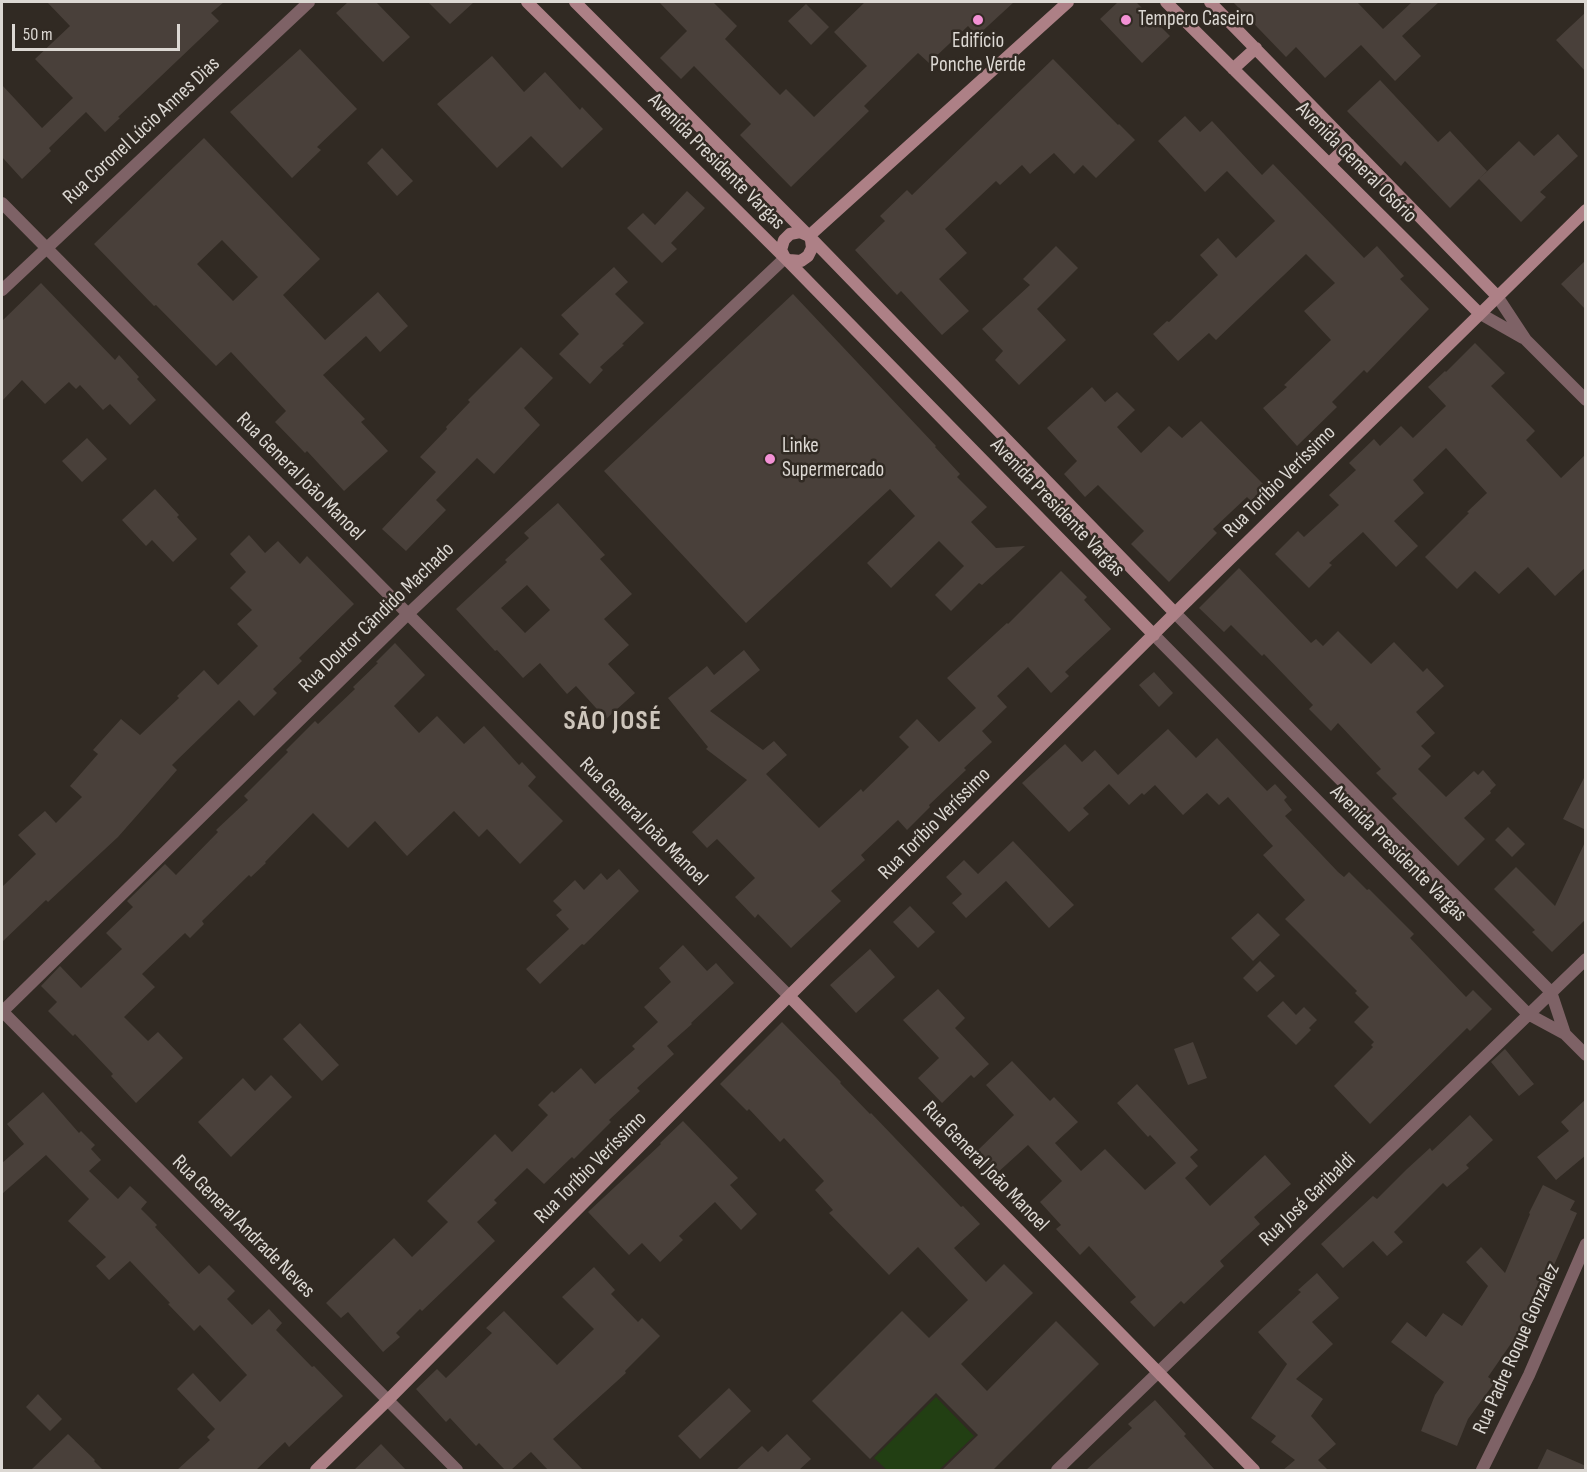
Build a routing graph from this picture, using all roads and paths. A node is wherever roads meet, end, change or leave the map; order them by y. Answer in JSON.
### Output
{"nodes":[{"id":1,"x":309,"y":2,"type":"edge"},
{"id":2,"x":527,"y":2,"type":"edge"},
{"id":3,"x":574,"y":2,"type":"edge"},
{"id":4,"x":1068,"y":2,"type":"edge"},
{"id":5,"x":1166,"y":2,"type":"edge"},
{"id":6,"x":1210,"y":2,"type":"edge"},
{"id":7,"x":1256,"y":48,"type":"junction"},
{"id":8,"x":1233,"y":69,"type":"junction"},
{"id":9,"x":1349,"y":144,"type":"junction"},
{"id":10,"x":1329,"y":164,"type":"junction"},
{"id":11,"x":2,"y":203,"type":"edge"},
{"id":12,"x":1586,"y":210,"type":"edge"},
{"id":13,"x":809,"y":236,"type":"junction"},
{"id":14,"x":46,"y":248,"type":"junction"},
{"id":15,"x":785,"y":258,"type":"junction"},
{"id":16,"x":2,"y":290,"type":"edge"},
{"id":17,"x":1497,"y":296,"type":"junction"},
{"id":18,"x":1479,"y":313,"type":"junction"},
{"id":19,"x":1526,"y":340,"type":"junction"},
{"id":20,"x":1586,"y":400,"type":"edge"},
{"id":21,"x":1175,"y":613,"type":"junction"},
{"id":22,"x":408,"y":614,"type":"junction"},
{"id":23,"x":1154,"y":635,"type":"junction"},
{"id":24,"x":1586,"y":959,"type":"edge"},
{"id":25,"x":1551,"y":992,"type":"junction"},
{"id":26,"x":789,"y":996,"type":"junction"},
{"id":27,"x":2,"y":1012,"type":"edge"},
{"id":28,"x":1528,"y":1014,"type":"junction"},
{"id":29,"x":1565,"y":1034,"type":"junction"},
{"id":30,"x":1586,"y":1055,"type":"edge"},
{"id":31,"x":1586,"y":1244,"type":"edge"},
{"id":32,"x":1158,"y":1372,"type":"junction"},
{"id":33,"x":388,"y":1400,"type":"junction"},
{"id":34,"x":316,"y":1470,"type":"edge"},
{"id":35,"x":457,"y":1470,"type":"edge"},
{"id":36,"x":1058,"y":1470,"type":"edge"},
{"id":37,"x":1254,"y":1470,"type":"edge"},
{"id":38,"x":1482,"y":1470,"type":"edge"}],
"edges":[{"from":1,"to":14,"type":"street","name":"Rua Coronel Lúcio Annes Dias"},
{"from":2,"to":15,"type":"street","name":"Avenida Presidente Vargas"},
{"from":3,"to":13,"type":"street","name":"Avenida Presidente Vargas"},
{"from":4,"to":13,"type":"street"},
{"from":5,"to":8,"type":"street","name":"Avenida General Osório"},
{"from":6,"to":7,"type":"street","name":"Avenida General Osório"},
{"from":7,"to":8,"type":"street"},
{"from":7,"to":9,"type":"street","name":"Avenida General Osório"},
{"from":8,"to":10,"type":"street","name":"Avenida General Osório"},
{"from":9,"to":10,"type":"street"},
{"from":9,"to":17,"type":"street","name":"Avenida General Osório"},
{"from":10,"to":18,"type":"street","name":"Avenida General Osório"},
{"from":11,"to":14,"type":"street","name":"Rua General João Manoel"},
{"from":12,"to":17,"type":"street","name":"Rua Toríbio Veríssimo"},
{"from":13,"to":15,"type":"street","name":"Rua Doutor Cândido Machado"},
{"from":13,"to":15,"type":"street"},
{"from":13,"to":21,"type":"street","name":"Avenida Presidente Vargas"},
{"from":14,"to":16,"type":"street","name":"Rua Coronel Lúcio Annes Dias"},
{"from":14,"to":22,"type":"street","name":"Rua General João Manoel"},
{"from":15,"to":22,"type":"street","name":"Rua Doutor Cândido Machado"},
{"from":15,"to":23,"type":"street","name":"Avenida Presidente Vargas"},
{"from":17,"to":18,"type":"street","name":"Rua Toríbio Veríssimo"},
{"from":17,"to":19,"type":"street","name":"Avenida General Osório"},
{"from":18,"to":19,"type":"street","name":"Avenida General Osório"},
{"from":18,"to":21,"type":"street","name":"Rua Toríbio Veríssimo"},
{"from":19,"to":20,"type":"street","name":"Avenida General Osório"},
{"from":21,"to":23,"type":"street","name":"Rua Toríbio Veríssimo"},
{"from":21,"to":25,"type":"street","name":"Avenida Presidente Vargas"},
{"from":22,"to":26,"type":"street","name":"Rua General João Manoel"},
{"from":22,"to":27,"type":"street","name":"Rua Doutor Cândido Machado"},
{"from":23,"to":26,"type":"street","name":"Rua Toríbio Veríssimo"},
{"from":23,"to":28,"type":"street","name":"Avenida Presidente Vargas"},
{"from":24,"to":25,"type":"street","name":"Rua José Garibaldi"},
{"from":25,"to":28,"type":"street","name":"Rua José Garibaldi"},
{"from":25,"to":29,"type":"street","name":"Avenida Presidente Vargas"},
{"from":26,"to":32,"type":"street","name":"Rua General João Manoel"},
{"from":26,"to":33,"type":"street","name":"Rua Toríbio Veríssimo"},
{"from":27,"to":33,"type":"street","name":"Rua General Andrade Neves"},
{"from":28,"to":29,"type":"street","name":"Avenida Presidente Vargas"},
{"from":28,"to":32,"type":"street","name":"Rua José Garibaldi"},
{"from":29,"to":30,"type":"street","name":"Avenida Presidente Vargas"},
{"from":31,"to":38,"type":"street","name":"Rua Padre Roque Gonzalez"},
{"from":32,"to":36,"type":"street","name":"Rua José Garibaldi"},
{"from":32,"to":37,"type":"street","name":"Rua General João Manoel"},
{"from":33,"to":34,"type":"street","name":"Rua Toríbio Veríssimo"},
{"from":33,"to":35,"type":"street","name":"Rua General Andrade Neves"}]}
